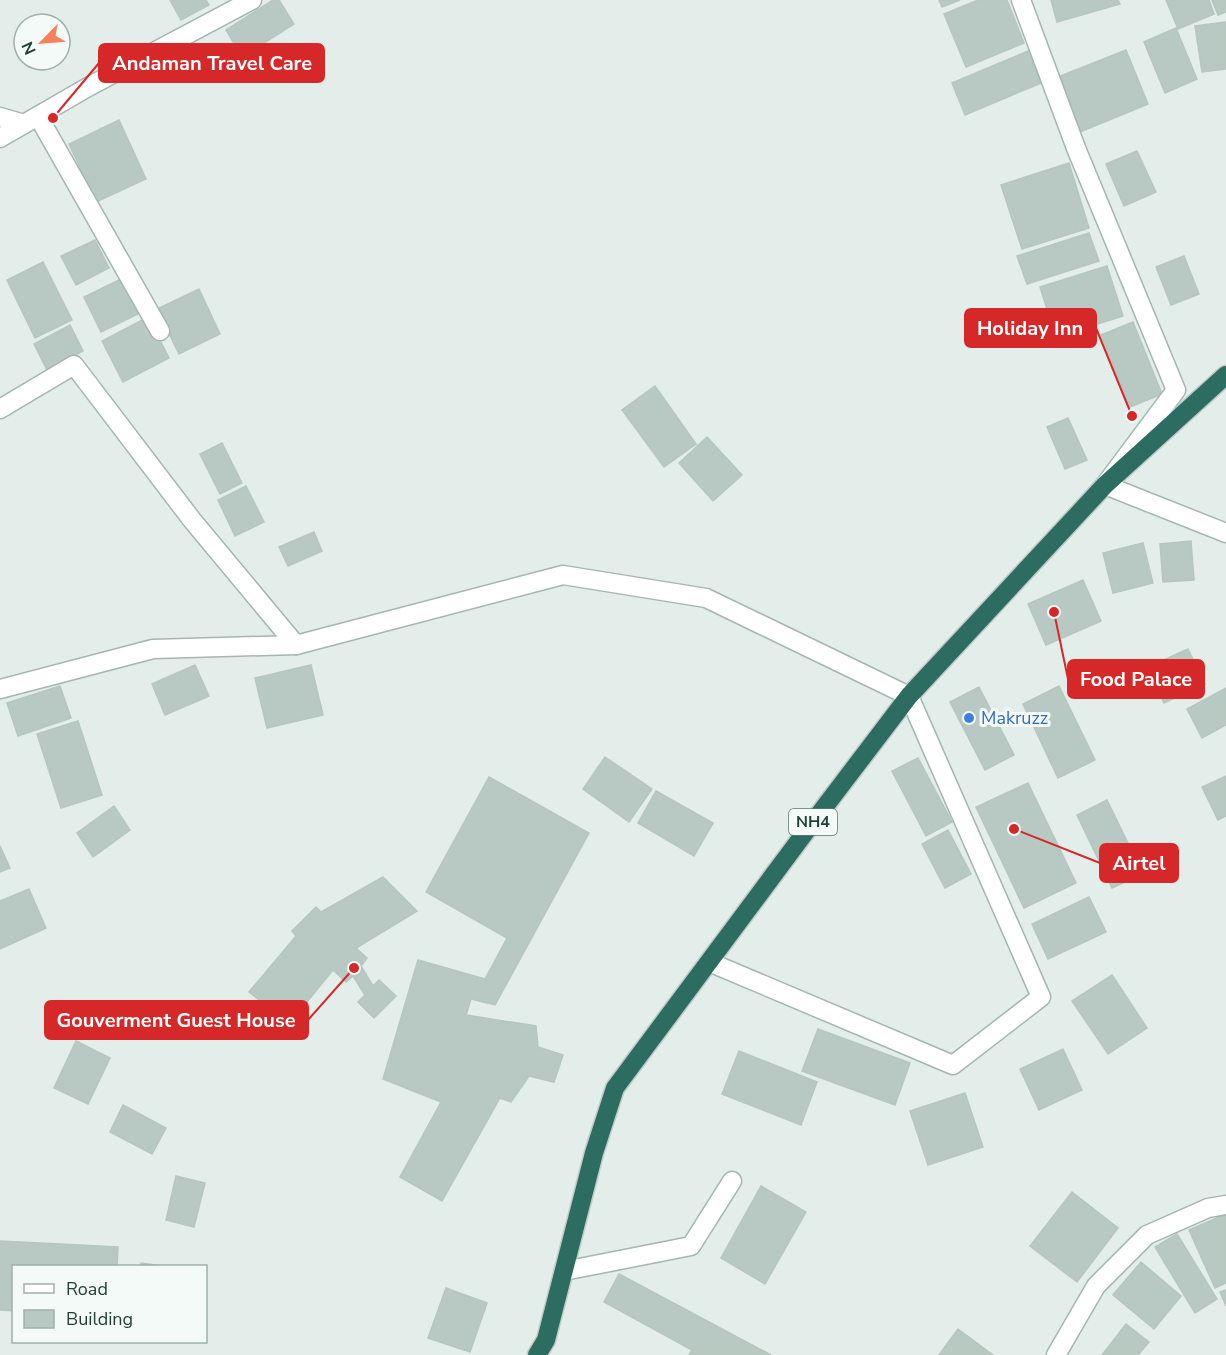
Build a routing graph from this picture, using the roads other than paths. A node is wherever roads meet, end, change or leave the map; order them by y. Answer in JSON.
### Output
{"nodes":[{"id":1,"x":252,"y":0,"type":"edge"},
{"id":2,"x":1021,"y":0,"type":"edge"},
{"id":3,"x":0,"y":117,"type":"edge"},
{"id":4,"x":31,"y":120,"type":"junction"},
{"id":5,"x":0,"y":138,"type":"edge"},
{"id":6,"x":160,"y":331,"type":"dead end"},
{"id":7,"x":1226,"y":375,"type":"edge"},
{"id":8,"x":0,"y":409,"type":"edge"},
{"id":9,"x":1105,"y":485,"type":"junction"},
{"id":10,"x":1226,"y":534,"type":"edge"},
{"id":11,"x":296,"y":645,"type":"junction"},
{"id":12,"x":0,"y":689,"type":"edge"},
{"id":13,"x":909,"y":696,"type":"junction"},
{"id":14,"x":710,"y":962,"type":"junction"},
{"id":15,"x":732,"y":1181,"type":"dead end"},
{"id":16,"x":1226,"y":1204,"type":"edge"},
{"id":17,"x":564,"y":1271,"type":"junction"},
{"id":18,"x":537,"y":1355,"type":"edge"},
{"id":19,"x":1056,"y":1355,"type":"edge"}],
"edges":[{"from":1,"to":4,"type":"street"},
{"from":2,"to":9,"type":"street"},
{"from":3,"to":4,"type":"street"},
{"from":4,"to":5,"type":"street"},
{"from":4,"to":6,"type":"street"},
{"from":7,"to":9,"type":"highway","number":"NH4"},
{"from":8,"to":11,"type":"street"},
{"from":9,"to":10,"type":"street"},
{"from":9,"to":13,"type":"highway","number":"NH4"},
{"from":11,"to":12,"type":"street"},
{"from":11,"to":13,"type":"street"},
{"from":13,"to":14,"type":"highway","number":"NH4"},
{"from":13,"to":14,"type":"street"},
{"from":14,"to":17,"type":"highway","number":"NH4"},
{"from":15,"to":17,"type":"street"},
{"from":16,"to":19,"type":"street"},
{"from":17,"to":18,"type":"highway","number":"NH4"}]}
